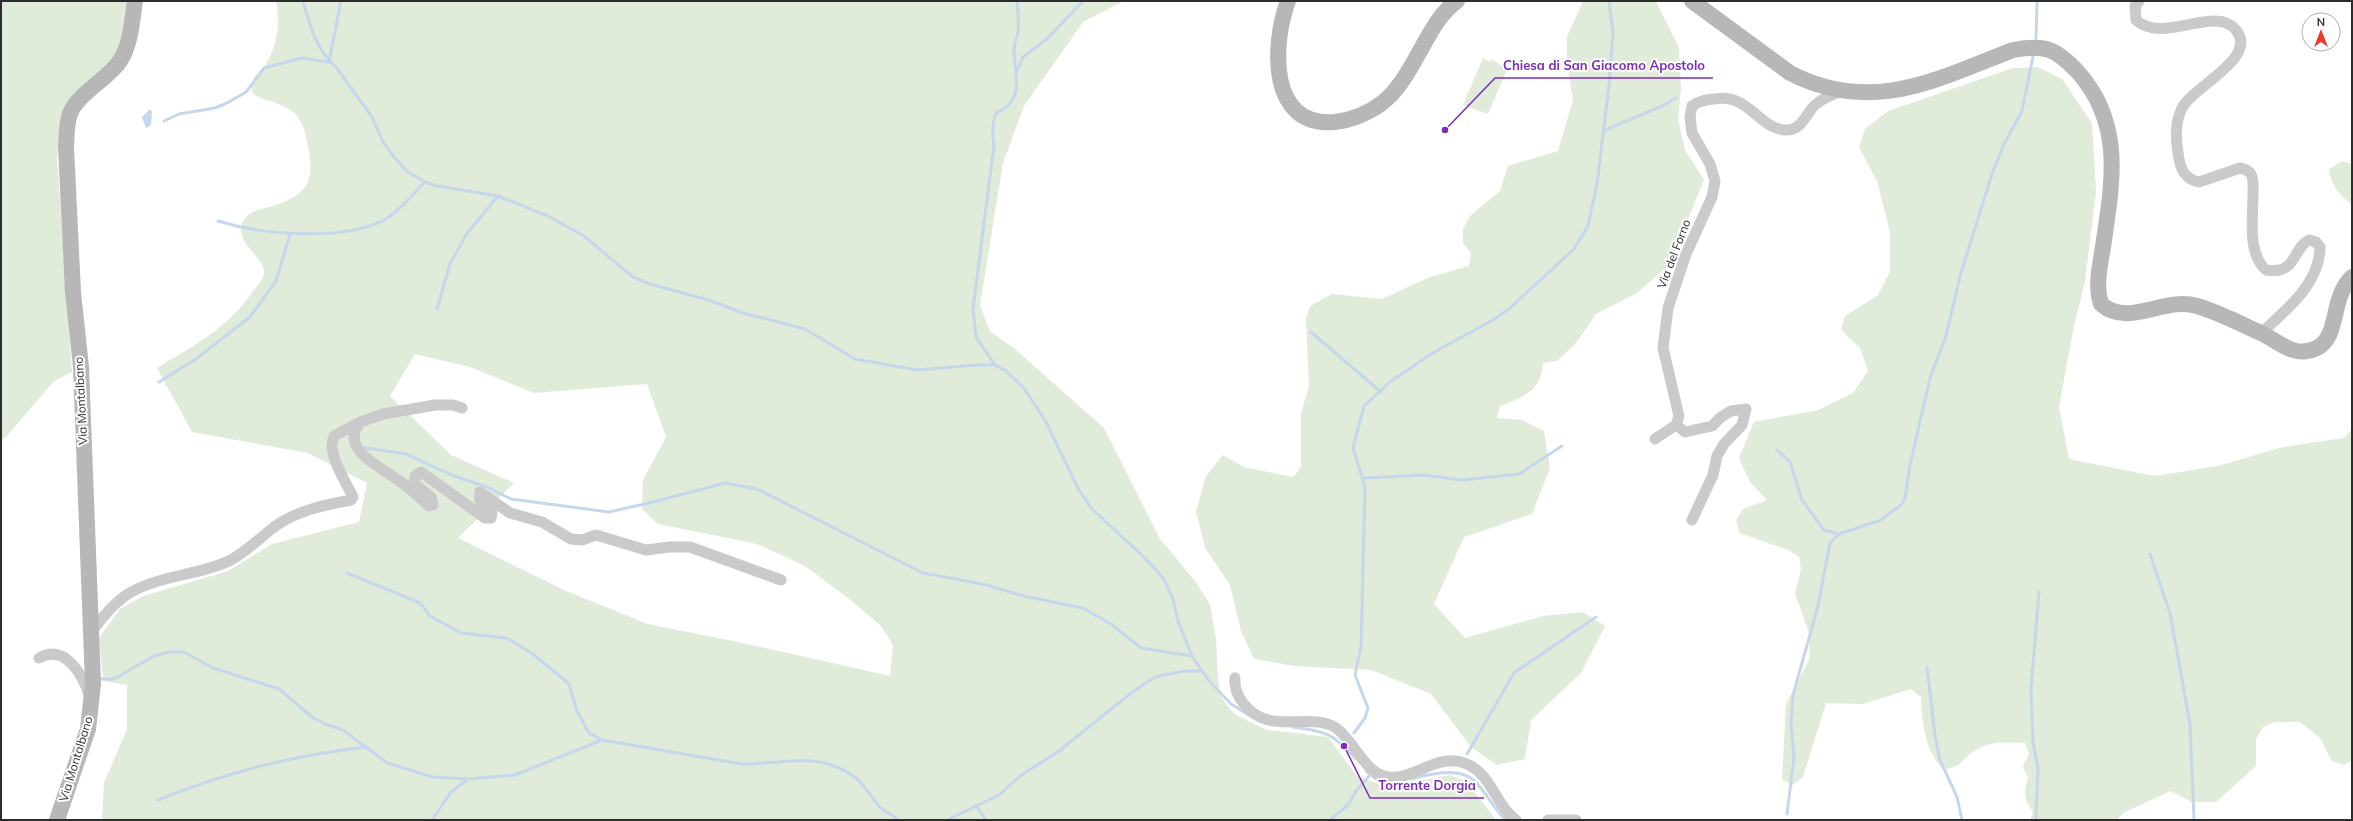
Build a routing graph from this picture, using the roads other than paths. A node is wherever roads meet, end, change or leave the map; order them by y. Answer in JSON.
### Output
{"nodes":[{"id":1,"x":135,"y":1,"type":"edge"},
{"id":2,"x":1288,"y":1,"type":"edge"},
{"id":3,"x":1457,"y":1,"type":"edge"},
{"id":4,"x":1692,"y":1,"type":"edge"},
{"id":5,"x":2139,"y":1,"type":"edge"},
{"id":6,"x":1843,"y":91,"type":"junction"},
{"id":7,"x":2352,"y":277,"type":"edge"},
{"id":8,"x":2261,"y":333,"type":"junction"},
{"id":9,"x":462,"y":408,"type":"dead end"},
{"id":10,"x":360,"y":422,"type":"junction"},
{"id":11,"x":1676,"y":425,"type":"junction"},
{"id":12,"x":1655,"y":439,"type":"dead end"},
{"id":13,"x":1692,"y":520,"type":"dead end"},
{"id":14,"x":781,"y":580,"type":"dead end"},
{"id":15,"x":90,"y":633,"type":"junction"},
{"id":16,"x":39,"y":658,"type":"dead end"},
{"id":17,"x":1235,"y":678,"type":"dead end"},
{"id":18,"x":92,"y":705,"type":"junction"},
{"id":19,"x":57,"y":820,"type":"edge"},
{"id":20,"x":1516,"y":820,"type":"edge"},
{"id":21,"x":1548,"y":820,"type":"edge"},
{"id":22,"x":1576,"y":820,"type":"edge"}],
"edges":[{"from":1,"to":15,"type":"street","name":"Via Montalbano"},
{"from":2,"to":3,"type":"street"},
{"from":4,"to":6,"type":"street"},
{"from":5,"to":8,"type":"street"},
{"from":6,"to":8,"type":"street"},
{"from":6,"to":11,"type":"street","name":"Via del Forno"},
{"from":7,"to":8,"type":"street"},
{"from":9,"to":10,"type":"street"},
{"from":10,"to":14,"type":"street"},
{"from":10,"to":15,"type":"street"},
{"from":11,"to":12,"type":"street"},
{"from":11,"to":13,"type":"street"},
{"from":15,"to":18,"type":"street","name":"Via Montalbano"},
{"from":16,"to":18,"type":"street"},
{"from":17,"to":20,"type":"street"},
{"from":18,"to":19,"type":"street","name":"Via Montalbano"},
{"from":21,"to":22,"type":"street"}]}
